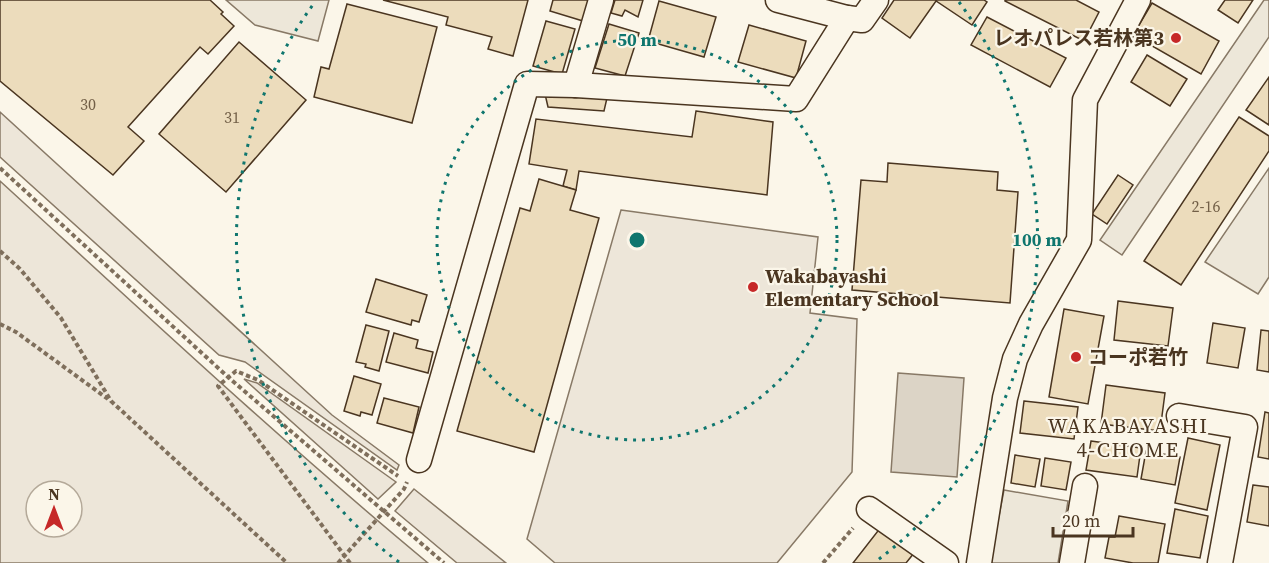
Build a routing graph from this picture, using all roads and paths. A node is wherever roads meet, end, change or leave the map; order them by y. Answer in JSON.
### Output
{"nodes":[{"id":1,"x":601,"y":0,"type":"edge"},
{"id":2,"x":778,"y":0,"type":"edge"},
{"id":3,"x":876,"y":0,"type":"edge"},
{"id":4,"x":1138,"y":0,"type":"edge"},
{"id":5,"x":847,"y":18,"type":"junction"},
{"id":6,"x":576,"y":85,"type":"junction"},
{"id":7,"x":0,"y":168,"type":"edge"},
{"id":8,"x":0,"y":251,"type":"edge"},
{"id":9,"x":0,"y":324,"type":"edge"},
{"id":10,"x":228,"y":377,"type":"junction"},
{"id":11,"x":111,"y":401,"type":"junction"},
{"id":12,"x":1179,"y":416,"type":"dead end"},
{"id":13,"x":419,"y":460,"type":"dead end"},
{"id":14,"x":407,"y":482,"type":"dead end"},
{"id":15,"x":1085,"y":486,"type":"dead end"},
{"id":16,"x":404,"y":489,"type":"dead end"},
{"id":17,"x":869,"y":509,"type":"joint"},
{"id":18,"x":385,"y":511,"type":"junction"},
{"id":19,"x":345,"y":556,"type":"junction"},
{"id":20,"x":287,"y":563,"type":"edge"},
{"id":21,"x":338,"y":563,"type":"edge"},
{"id":22,"x":350,"y":563,"type":"edge"},
{"id":23,"x":444,"y":563,"type":"edge"},
{"id":24,"x":823,"y":563,"type":"edge"},
{"id":25,"x":946,"y":563,"type":"edge"},
{"id":26,"x":979,"y":563,"type":"edge"},
{"id":27,"x":1072,"y":563,"type":"edge"},
{"id":28,"x":1220,"y":563,"type":"edge"}],
"edges":[{"from":1,"to":6,"type":"street"},
{"from":2,"to":5,"type":"street"},
{"from":3,"to":5,"type":"street"},
{"from":4,"to":26,"type":"street"},
{"from":5,"to":6,"type":"street"},
{"from":6,"to":13,"type":"street"},
{"from":7,"to":10,"type":"path"},
{"from":8,"to":11,"type":"path"},
{"from":9,"to":11,"type":"path"},
{"from":10,"to":14,"type":"path"},
{"from":10,"to":18,"type":"path"},
{"from":10,"to":19,"type":"path"},
{"from":11,"to":20,"type":"path"},
{"from":12,"to":28,"type":"street"},
{"from":15,"to":27,"type":"street"},
{"from":16,"to":18,"type":"path"},
{"from":17,"to":24,"type":"path"},
{"from":17,"to":25,"type":"street"},
{"from":18,"to":19,"type":"path"},
{"from":18,"to":23,"type":"path"},
{"from":19,"to":21,"type":"path"},
{"from":19,"to":22,"type":"path"}]}
